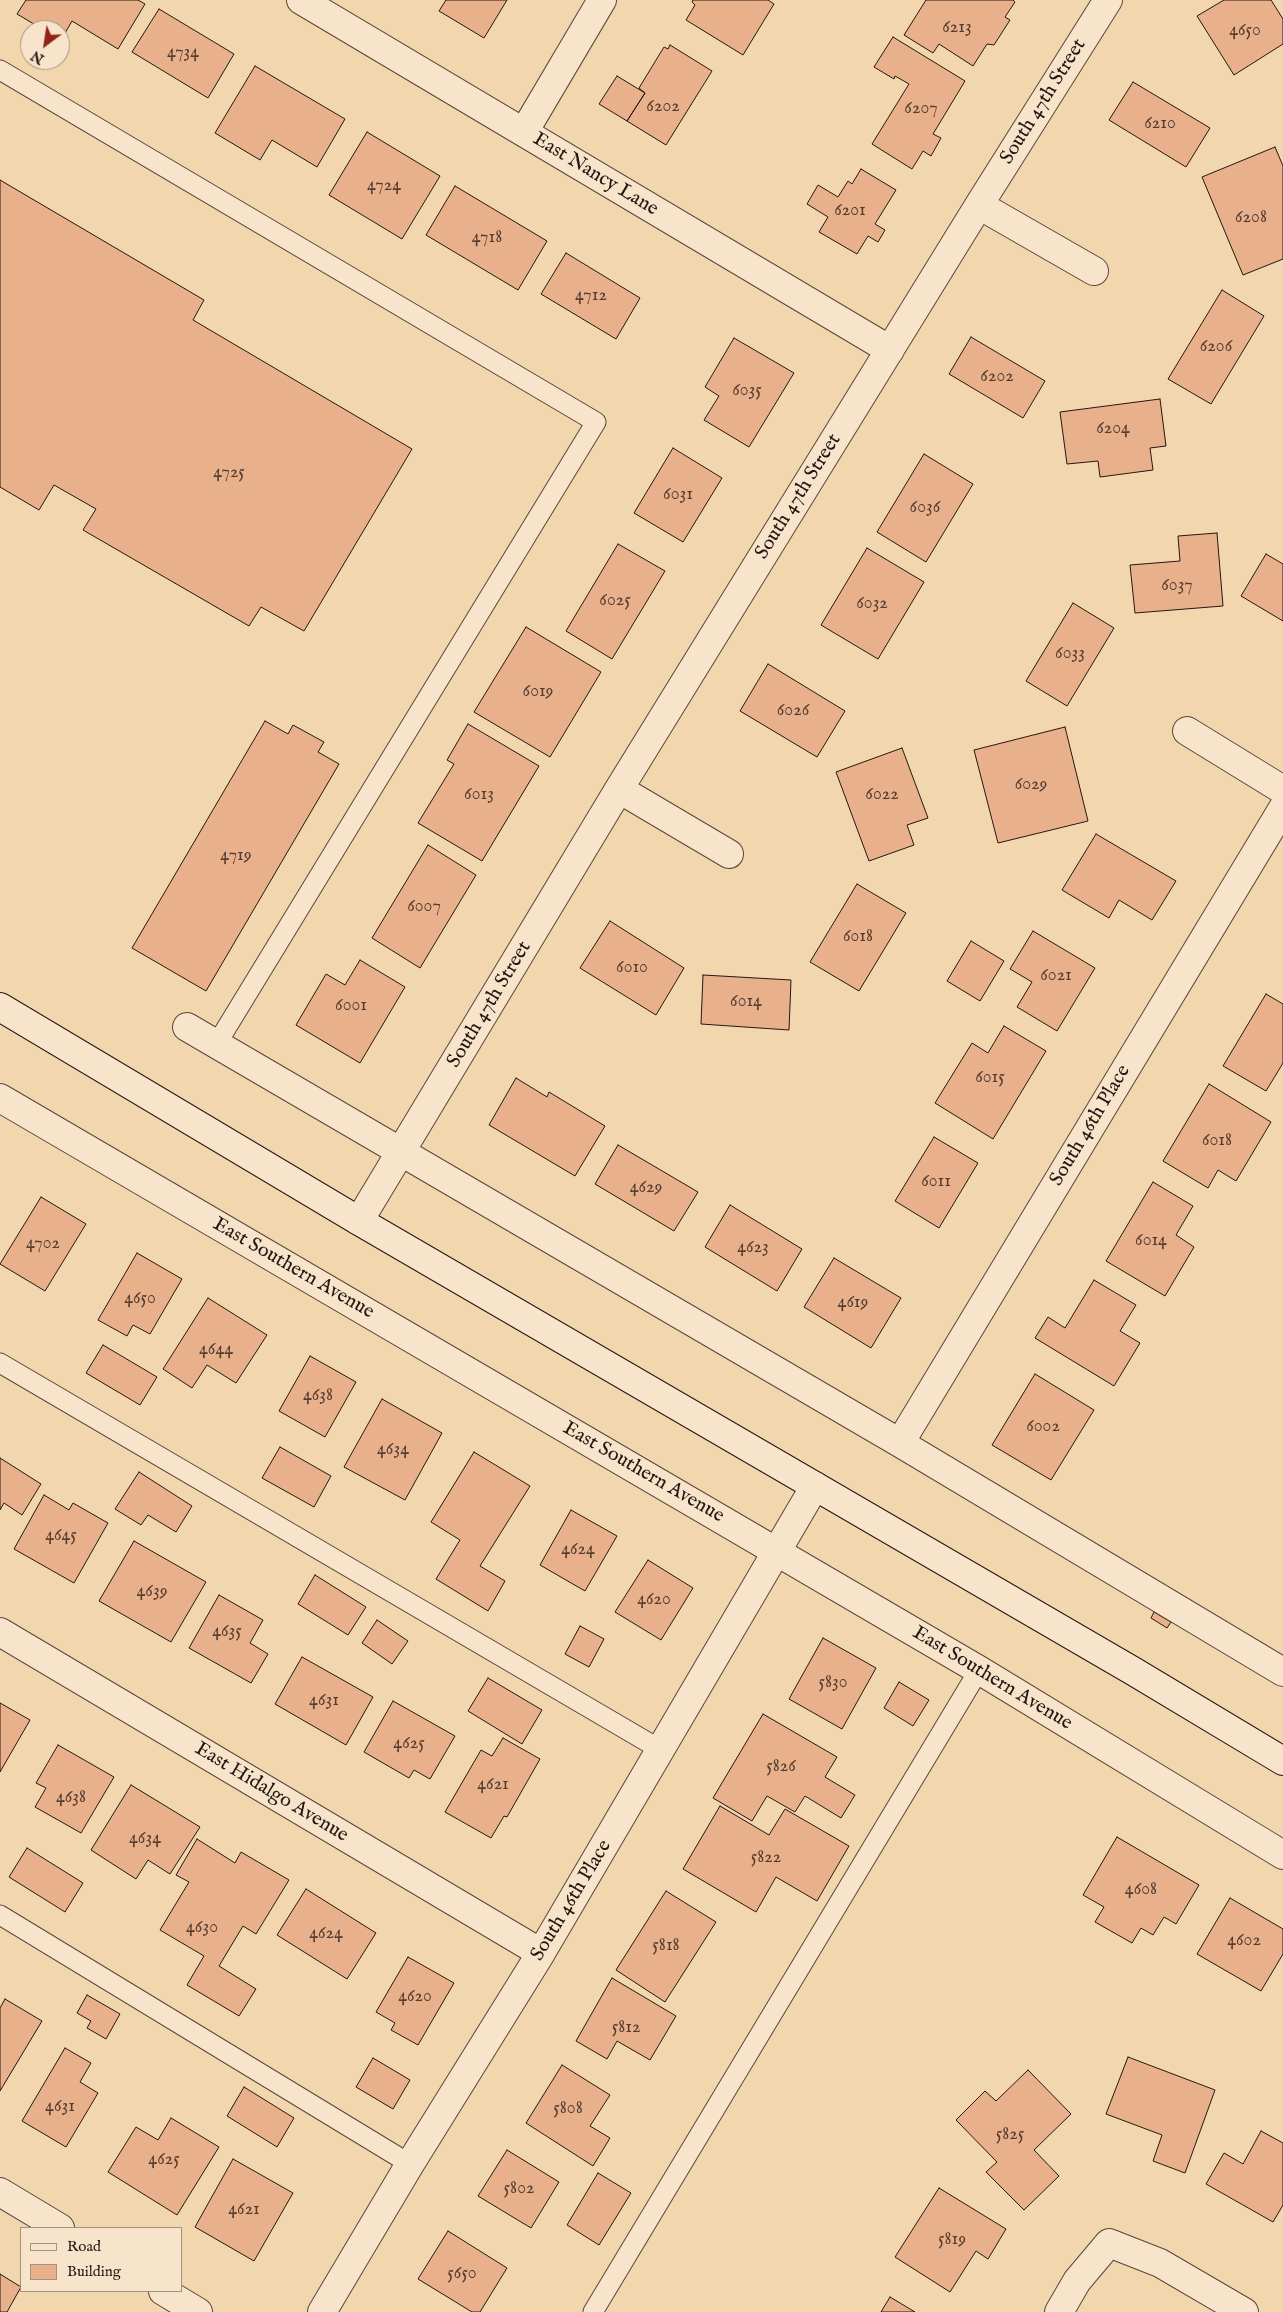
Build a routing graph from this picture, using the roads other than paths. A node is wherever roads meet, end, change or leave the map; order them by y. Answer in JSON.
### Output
{"nodes":[{"id":1,"x":301,"y":0,"type":"edge"},
{"id":2,"x":602,"y":0,"type":"edge"},
{"id":3,"x":1108,"y":0,"type":"edge"},
{"id":4,"x":0,"y":70,"type":"edge"},
{"id":5,"x":524,"y":132,"type":"junction"},
{"id":6,"x":979,"y":205,"type":"junction"},
{"id":7,"x":1094,"y":271,"type":"dead end"},
{"id":8,"x":890,"y":350,"type":"junction"},
{"id":9,"x":1188,"y":731,"type":"dead end"},
{"id":10,"x":619,"y":789,"type":"junction"},
{"id":11,"x":1283,"y":790,"type":"edge"},
{"id":12,"x":1283,"y":808,"type":"edge"},
{"id":13,"x":729,"y":854,"type":"dead end"},
{"id":14,"x":0,"y":1007,"type":"edge"},
{"id":15,"x":187,"y":1027,"type":"dead end"},
{"id":16,"x":216,"y":1045,"type":"junction"},
{"id":17,"x":0,"y":1098,"type":"edge"},
{"id":18,"x":401,"y":1153,"type":"junction"},
{"id":19,"x":359,"y":1221,"type":"junction"},
{"id":20,"x":0,"y":1363,"type":"edge"},
{"id":21,"x":900,"y":1443,"type":"junction"},
{"id":22,"x":815,"y":1486,"type":"junction"},
{"id":23,"x":777,"y":1552,"type":"junction"},
{"id":24,"x":0,"y":1632,"type":"edge"},
{"id":25,"x":979,"y":1670,"type":"junction"},
{"id":26,"x":1283,"y":1672,"type":"edge"},
{"id":27,"x":661,"y":1750,"type":"junction"},
{"id":28,"x":1283,"y":1761,"type":"edge"},
{"id":29,"x":1283,"y":1855,"type":"edge"},
{"id":30,"x":0,"y":1915,"type":"edge"},
{"id":31,"x":541,"y":1953,"type":"junction"},
{"id":32,"x":410,"y":2164,"type":"junction"},
{"id":33,"x":0,"y":2192,"type":"edge"},
{"id":34,"x":58,"y":2227,"type":"edge"},
{"id":35,"x":165,"y":2292,"type":"edge"},
{"id":36,"x":198,"y":2312,"type":"edge"},
{"id":37,"x":322,"y":2312,"type":"edge"},
{"id":38,"x":594,"y":2312,"type":"edge"},
{"id":39,"x":1059,"y":2312,"type":"edge"},
{"id":40,"x":1244,"y":2312,"type":"edge"}],
"edges":[{"from":1,"to":5,"type":"street","name":"East Nancy Lane"},
{"from":2,"to":5,"type":"street"},
{"from":3,"to":6,"type":"street","name":"South 47th Street"},
{"from":4,"to":16,"type":"lane"},
{"from":5,"to":8,"type":"street","name":"East Nancy Lane"},
{"from":6,"to":7,"type":"street"},
{"from":6,"to":8,"type":"street","name":"South 47th Street"},
{"from":8,"to":10,"type":"street","name":"South 47th Street"},
{"from":9,"to":11,"type":"street"},
{"from":10,"to":13,"type":"street"},
{"from":10,"to":18,"type":"street","name":"South 47th Street"},
{"from":12,"to":21,"type":"street","name":"South 46th Place"},
{"from":14,"to":19,"type":"street"},
{"from":15,"to":16,"type":"street"},
{"from":16,"to":18,"type":"street"},
{"from":17,"to":23,"type":"street","name":"East Southern Avenue"},
{"from":18,"to":19,"type":"street","name":"South 47th Street"},
{"from":18,"to":21,"type":"street"},
{"from":19,"to":22,"type":"street"},
{"from":20,"to":27,"type":"lane"},
{"from":21,"to":26,"type":"street"},
{"from":22,"to":23,"type":"street","name":"South 46th Place"},
{"from":22,"to":28,"type":"street"},
{"from":23,"to":25,"type":"street","name":"East Southern Avenue"},
{"from":23,"to":27,"type":"street","name":"South 46th Place"},
{"from":24,"to":31,"type":"street","name":"East Hidalgo Avenue"},
{"from":25,"to":29,"type":"street","name":"East Southern Avenue"},
{"from":25,"to":38,"type":"lane"},
{"from":27,"to":31,"type":"street","name":"South 46th Place"},
{"from":30,"to":32,"type":"lane"},
{"from":31,"to":32,"type":"street","name":"South 46th Place"},
{"from":32,"to":37,"type":"street","name":"South 46th Place"},
{"from":33,"to":34,"type":"street"},
{"from":35,"to":36,"type":"street"},
{"from":39,"to":40,"type":"street"}]}
